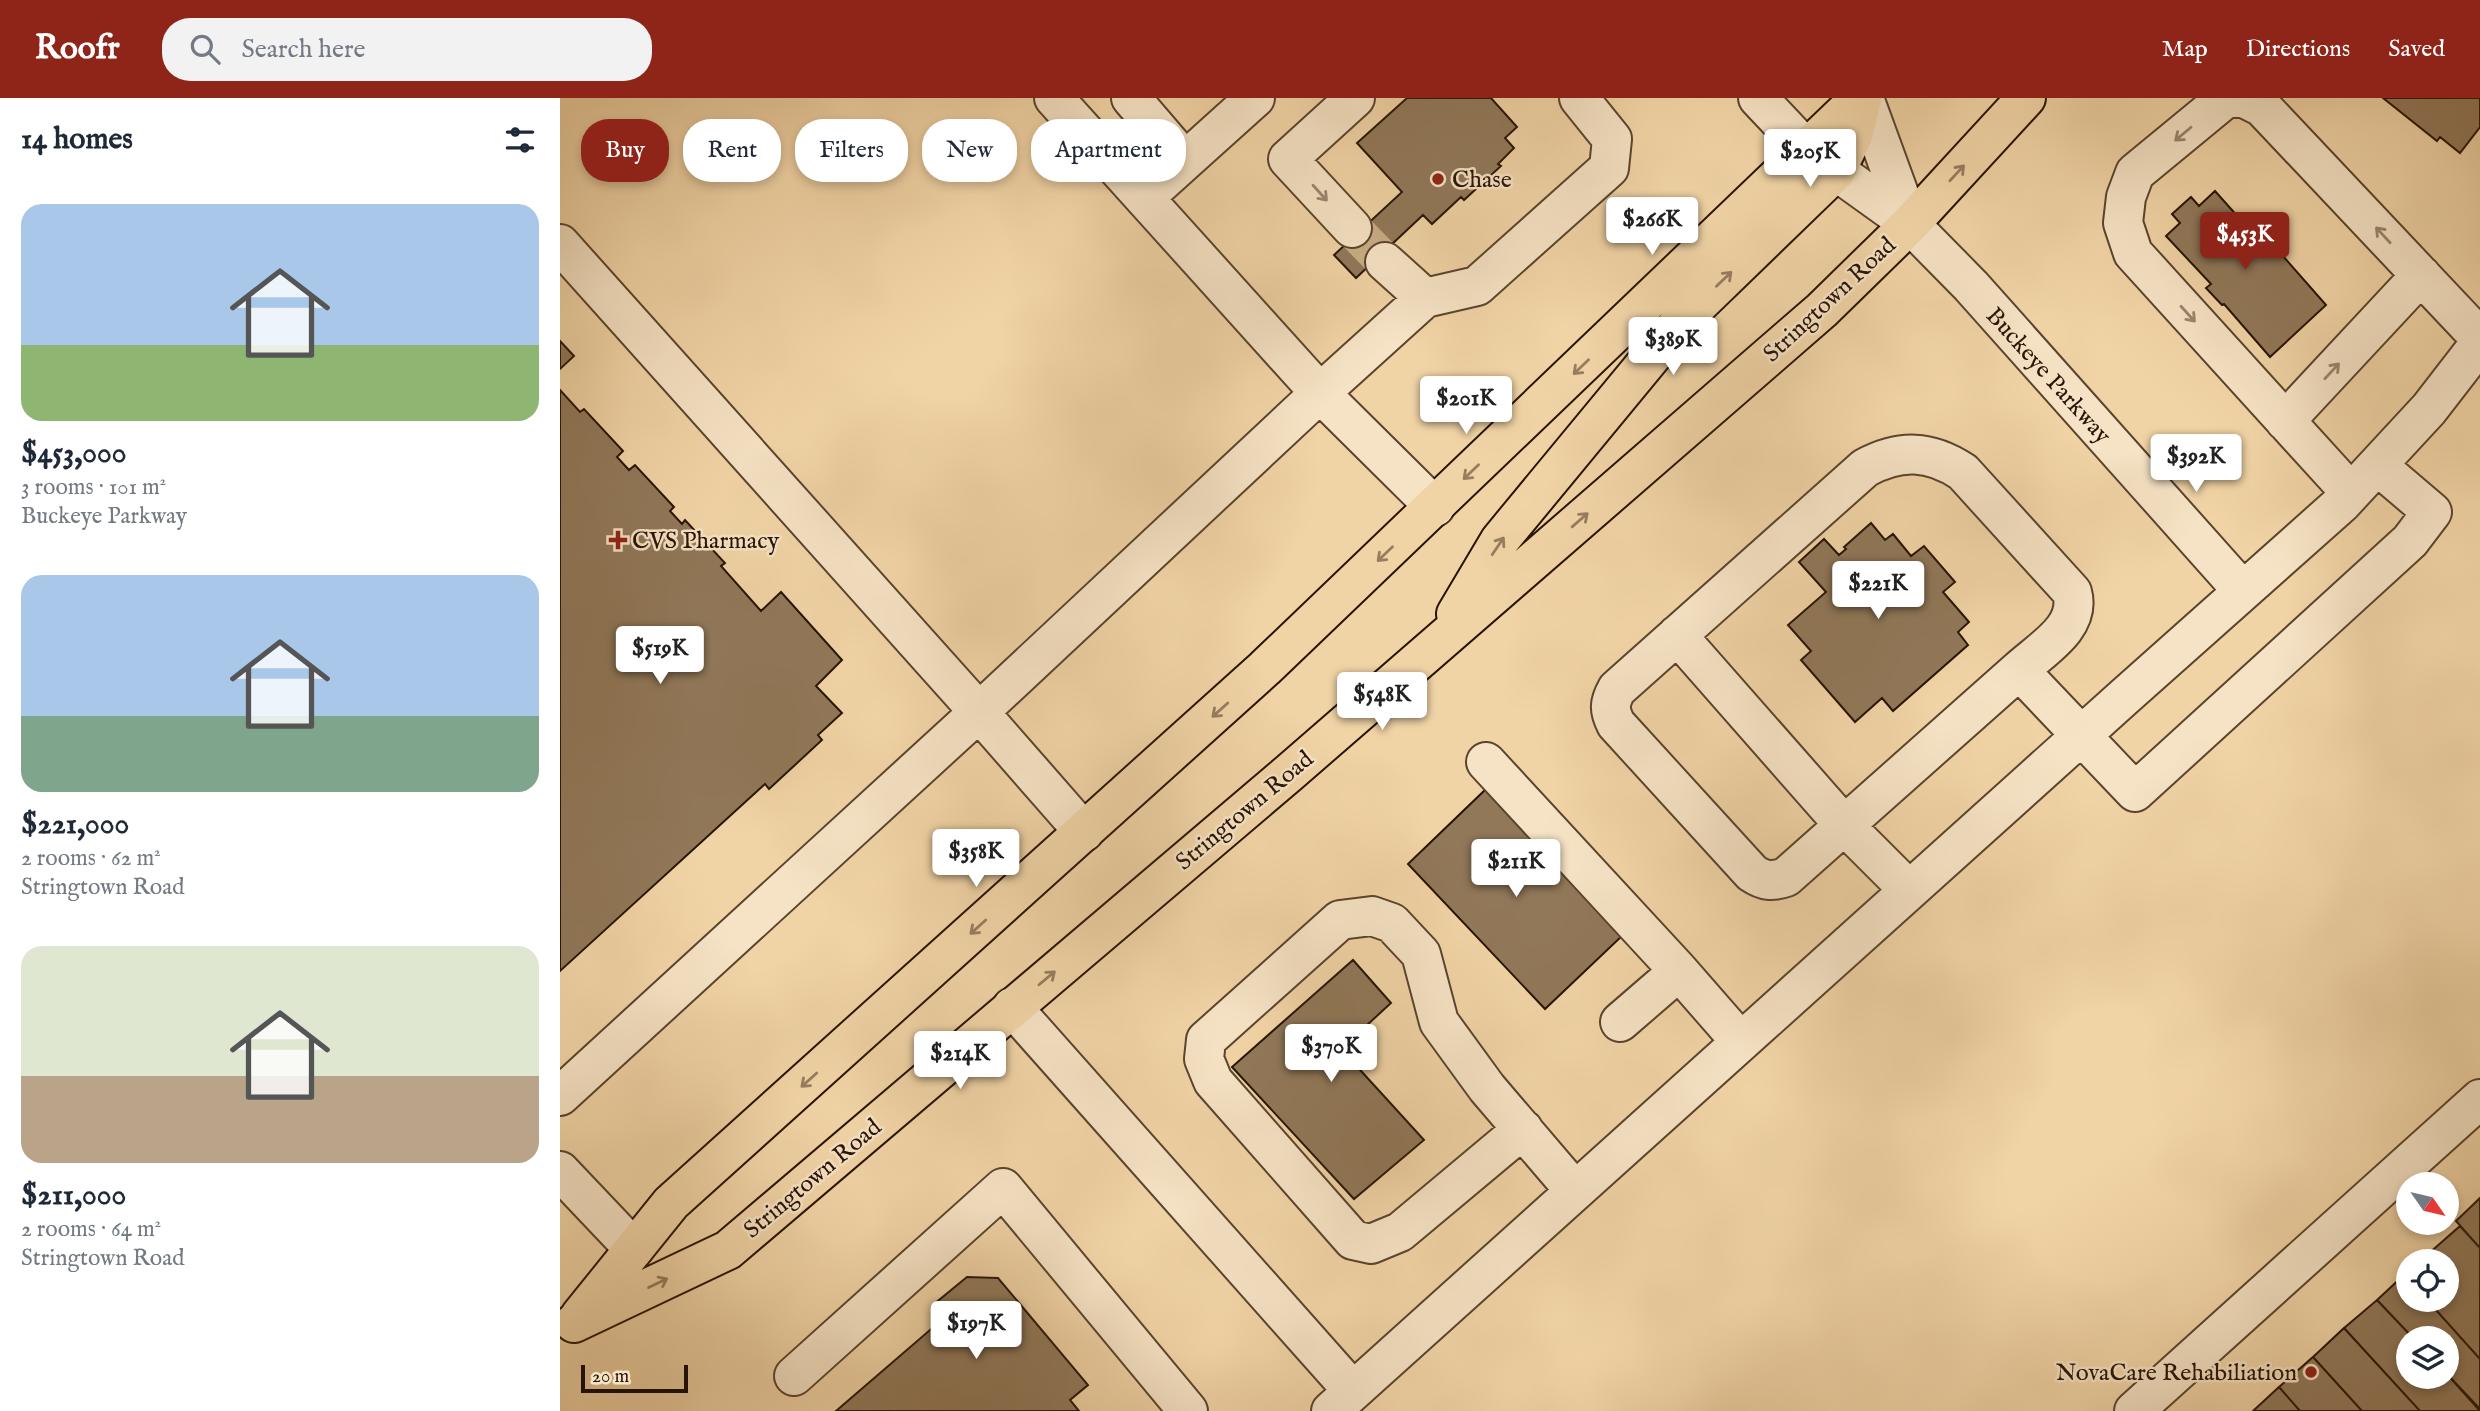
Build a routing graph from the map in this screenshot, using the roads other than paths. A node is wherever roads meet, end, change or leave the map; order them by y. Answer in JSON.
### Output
{"nodes":[{"id":1,"x":1054,"y":98,"type":"edge"},
{"id":2,"x":1131,"y":98,"type":"edge"},
{"id":3,"x":1255,"y":98,"type":"edge"},
{"id":4,"x":1355,"y":98,"type":"edge"},
{"id":5,"x":1579,"y":98,"type":"edge"},
{"id":6,"x":1758,"y":98,"type":"edge"},
{"id":7,"x":1862,"y":98,"type":"edge"},
{"id":8,"x":2026,"y":98,"type":"edge"},
{"id":9,"x":2238,"y":98,"type":"edge"},
{"id":10,"x":2244,"y":98,"type":"edge"},
{"id":11,"x":1149,"y":119,"type":"edge"},
{"id":12,"x":1186,"y":160,"type":"edge"},
{"id":13,"x":1821,"y":160,"type":"junction"},
{"id":14,"x":1162,"y":182,"type":"edge"},
{"id":15,"x":1144,"y":198,"type":"junction"},
{"id":16,"x":1910,"y":224,"type":"junction"},
{"id":17,"x":1352,"y":228,"type":"tunnel mouth"},
{"id":18,"x":560,"y":244,"type":"edge"},
{"id":19,"x":1385,"y":262,"type":"tunnel mouth"},
{"id":20,"x":2421,"y":275,"type":"junction"},
{"id":21,"x":1425,"y":298,"type":"junction"},
{"id":22,"x":2480,"y":338,"type":"edge"},
{"id":23,"x":2480,"y":343,"type":"edge"},
{"id":24,"x":1320,"y":393,"type":"junction"},
{"id":25,"x":2285,"y":421,"type":"junction"},
{"id":26,"x":2378,"y":466,"type":"junction"},
{"id":27,"x":2351,"y":493,"type":"junction"},
{"id":28,"x":1435,"y":507,"type":"junction"},
{"id":29,"x":2242,"y":590,"type":"junction"},
{"id":30,"x":1677,"y":635,"type":"junction"},
{"id":31,"x":1436,"y":645,"type":"junction"},
{"id":32,"x":2019,"y":670,"type":"junction"},
{"id":33,"x":979,"y":712,"type":"junction"},
{"id":34,"x":2081,"y":735,"type":"junction"},
{"id":35,"x":1486,"y":762,"type":"dead end"},
{"id":36,"x":1844,"y":825,"type":"junction"},
{"id":37,"x":1084,"y":832,"type":"junction"},
{"id":38,"x":1909,"y":890,"type":"junction"},
{"id":39,"x":1679,"y":971,"type":"junction"},
{"id":40,"x":1013,"y":1007,"type":"junction"},
{"id":41,"x":1620,"y":1022,"type":"dead end"},
{"id":42,"x":1741,"y":1042,"type":"junction"},
{"id":43,"x":560,"y":1096,"type":"edge"},
{"id":44,"x":2480,"y":1099,"type":"edge"},
{"id":45,"x":1523,"y":1129,"type":"junction"},
{"id":46,"x":560,"y":1171,"type":"edge"},
{"id":47,"x":1575,"y":1191,"type":"junction"},
{"id":48,"x":634,"y":1249,"type":"junction"},
{"id":49,"x":567,"y":1329,"type":"edge"},
{"id":50,"x":794,"y":1376,"type":"dead end"},
{"id":51,"x":1343,"y":1401,"type":"edge"},
{"id":52,"x":1186,"y":1410,"type":"edge"},
{"id":53,"x":2134,"y":1411,"type":"edge"}],
"edges":[{"from":1,"to":15,"type":"street"},
{"from":2,"to":11,"type":"street"},
{"from":3,"to":12,"type":"street"},
{"from":4,"to":17,"type":"street","one_way":true},
{"from":5,"to":21,"type":"street"},
{"from":6,"to":13,"type":"street","name":"Buckeye Parkway"},
{"from":7,"to":13,"type":"main road","name":"Stringtown Road"},
{"from":7,"to":16,"type":"street","name":"Buckeye Parkway"},
{"from":16,"to":8,"type":"main road","name":"Stringtown Road","one_way":true},
{"from":9,"to":25,"type":"street","one_way":true},
{"from":20,"to":10,"type":"street","one_way":true},
{"from":13,"to":16,"type":"street","name":"Buckeye Parkway"},
{"from":13,"to":28,"type":"main road","name":"Stringtown Road","one_way":true},
{"from":31,"to":13,"type":"main road","one_way":true},
{"from":14,"to":15,"type":"street"},
{"from":15,"to":24,"type":"street"},
{"from":16,"to":29,"type":"street","name":"Buckeye Parkway"},
{"from":31,"to":16,"type":"main road","name":"Stringtown Road","one_way":true},
{"from":18,"to":33,"type":"street"},
{"from":19,"to":21,"type":"street"},
{"from":20,"to":22,"type":"street"},
{"from":25,"to":20,"type":"street","one_way":true},
{"from":21,"to":24,"type":"street"},
{"from":23,"to":26,"type":"street"},
{"from":24,"to":28,"type":"street"},
{"from":24,"to":33,"type":"street"},
{"from":25,"to":27,"type":"street"},
{"from":26,"to":27,"type":"street"},
{"from":26,"to":34,"type":"street"},
{"from":27,"to":29,"type":"street"},
{"from":28,"to":37,"type":"main road","name":"Stringtown Road","one_way":true},
{"from":29,"to":34,"type":"street"},
{"from":30,"to":32,"type":"street"},
{"from":30,"to":36,"type":"street"},
{"from":30,"to":36,"type":"street"},
{"from":40,"to":31,"type":"main road","name":"Stringtown Road","one_way":true},
{"from":32,"to":34,"type":"street"},
{"from":32,"to":36,"type":"street"},
{"from":33,"to":37,"type":"street"},
{"from":33,"to":43,"type":"street"},
{"from":34,"to":38,"type":"street"},
{"from":35,"to":39,"type":"street"},
{"from":36,"to":38,"type":"street"},
{"from":37,"to":48,"type":"main road","name":"Stringtown Road","one_way":true},
{"from":38,"to":42,"type":"street"},
{"from":39,"to":41,"type":"street"},
{"from":39,"to":42,"type":"street"},
{"from":49,"to":40,"type":"main road","name":"Stringtown Road","one_way":true},
{"from":40,"to":51,"type":"street"},
{"from":42,"to":47,"type":"street"},
{"from":44,"to":53,"type":"street"},
{"from":45,"to":45,"type":"street"},
{"from":45,"to":47,"type":"street"},
{"from":46,"to":48,"type":"street"},
{"from":47,"to":51,"type":"street"},
{"from":48,"to":49,"type":"main road","name":"Stringtown Road"},
{"from":50,"to":52,"type":"street"}]}
